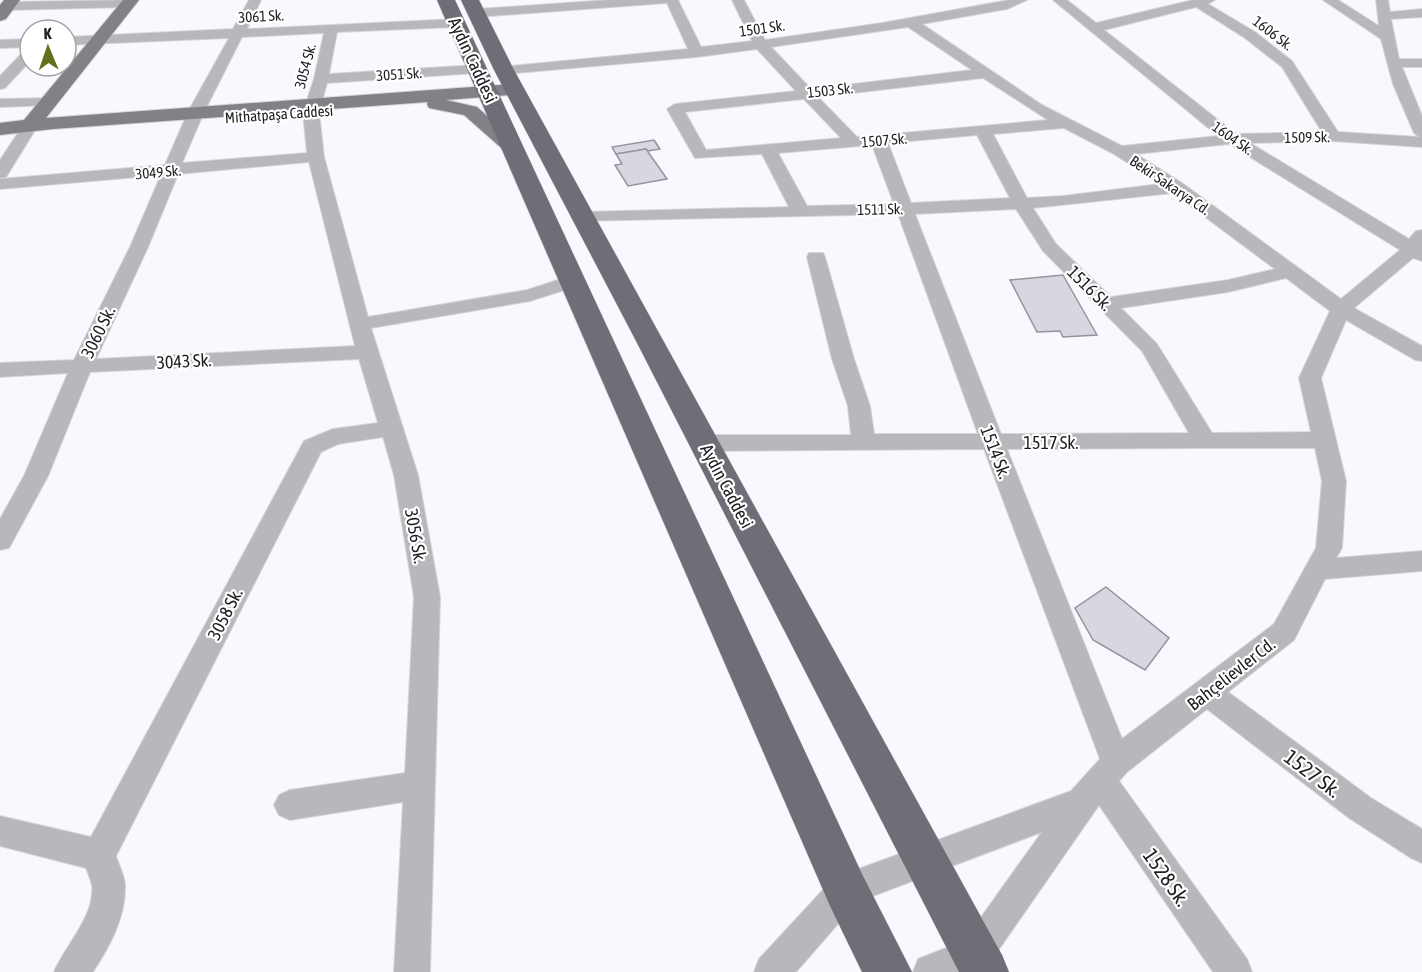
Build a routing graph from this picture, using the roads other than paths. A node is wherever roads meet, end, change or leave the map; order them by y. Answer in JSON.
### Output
{"nodes":[{"id":1,"x":255,"y":0,"type":"edge"},
{"id":2,"x":664,"y":0,"type":"edge"},
{"id":3,"x":672,"y":0,"type":"edge"},
{"id":4,"x":738,"y":0,"type":"edge"},
{"id":5,"x":1021,"y":0,"type":"edge"},
{"id":6,"x":1059,"y":0,"type":"edge"},
{"id":7,"x":1329,"y":0,"type":"edge"},
{"id":8,"x":1382,"y":0,"type":"edge"},
{"id":9,"x":129,"y":1,"type":"edge"},
{"id":10,"x":1203,"y":1,"type":"edge"},
{"id":11,"x":7,"y":7,"type":"edge"},
{"id":12,"x":474,"y":8,"type":"edge"},
{"id":13,"x":1422,"y":14,"type":"edge"},
{"id":14,"x":1384,"y":16,"type":"junction"},
{"id":15,"x":913,"y":24,"type":"junction"},
{"id":16,"x":1094,"y":28,"type":"junction"},
{"id":17,"x":331,"y":29,"type":"junction"},
{"id":18,"x":237,"y":34,"type":"junction"},
{"id":19,"x":1387,"y":37,"type":"junction"},
{"id":20,"x":100,"y":39,"type":"junction"},
{"id":21,"x":78,"y":40,"type":"edge"},
{"id":22,"x":18,"y":43,"type":"edge"},
{"id":23,"x":0,"y":44,"type":"edge"},
{"id":24,"x":761,"y":45,"type":"junction"},
{"id":25,"x":697,"y":53,"type":"junction"},
{"id":26,"x":1393,"y":63,"type":"junction"},
{"id":27,"x":1422,"y":63,"type":"edge"},
{"id":28,"x":18,"y":65,"type":"edge"},
{"id":29,"x":985,"y":73,"type":"junction"},
{"id":30,"x":321,"y":79,"type":"junction"},
{"id":31,"x":496,"y":80,"type":"junction"},
{"id":32,"x":0,"y":85,"type":"edge"},
{"id":33,"x":806,"y":92,"type":"junction"},
{"id":34,"x":50,"y":102,"type":"junction"},
{"id":35,"x":0,"y":103,"type":"edge"},
{"id":36,"x":311,"y":108,"type":"junction"},
{"id":37,"x":194,"y":116,"type":"junction"},
{"id":38,"x":1066,"y":123,"type":"junction"},
{"id":39,"x":29,"y":127,"type":"junction"},
{"id":40,"x":0,"y":129,"type":"edge"},
{"id":41,"x":982,"y":131,"type":"junction"},
{"id":42,"x":1422,"y":134,"type":"edge"},
{"id":43,"x":1333,"y":136,"type":"junction"},
{"id":44,"x":1232,"y":140,"type":"junction"},
{"id":45,"x":879,"y":141,"type":"junction"},
{"id":46,"x":1422,"y":142,"type":"edge"},
{"id":47,"x":854,"y":143,"type":"junction"},
{"id":48,"x":514,"y":149,"type":"junction"},
{"id":49,"x":768,"y":150,"type":"junction"},
{"id":50,"x":1120,"y":151,"type":"junction"},
{"id":51,"x":701,"y":155,"type":"joint"},
{"id":52,"x":316,"y":157,"type":"junction"},
{"id":53,"x":172,"y":171,"type":"junction"},
{"id":54,"x":0,"y":172,"type":"edge"},
{"id":55,"x":0,"y":184,"type":"edge"},
{"id":56,"x":1176,"y":187,"type":"junction"},
{"id":57,"x":1021,"y":203,"type":"junction"},
{"id":58,"x":904,"y":209,"type":"junction"},
{"id":59,"x":800,"y":210,"type":"junction"},
{"id":60,"x":583,"y":217,"type":"junction"},
{"id":61,"x":1418,"y":246,"type":"edge"},
{"id":62,"x":816,"y":258,"type":"dead end"},
{"id":63,"x":1290,"y":271,"type":"junction"},
{"id":64,"x":573,"y":280,"type":"junction"},
{"id":65,"x":1106,"y":304,"type":"junction"},
{"id":66,"x":1341,"y":309,"type":"junction"},
{"id":67,"x":360,"y":324,"type":"junction"},
{"id":68,"x":367,"y":352,"type":"junction"},
{"id":69,"x":1422,"y":355,"type":"edge"},
{"id":70,"x":82,"y":366,"type":"junction"},
{"id":71,"x":0,"y":370,"type":"edge"},
{"id":72,"x":393,"y":428,"type":"junction"},
{"id":73,"x":1325,"y":440,"type":"junction"},
{"id":74,"x":1205,"y":441,"type":"junction"},
{"id":75,"x":863,"y":442,"type":"junction"},
{"id":76,"x":992,"y":442,"type":"junction"},
{"id":77,"x":705,"y":443,"type":"junction"},
{"id":78,"x":0,"y":541,"type":"edge"},
{"id":79,"x":1422,"y":561,"type":"edge"},
{"id":80,"x":1317,"y":570,"type":"junction"},
{"id":81,"x":1208,"y":693,"type":"junction"},
{"id":82,"x":1100,"y":782,"type":"junction"},
{"id":83,"x":420,"y":785,"type":"junction"},
{"id":84,"x":290,"y":805,"type":"dead end"},
{"id":85,"x":0,"y":831,"type":"edge"},
{"id":86,"x":1422,"y":847,"type":"edge"},
{"id":87,"x":99,"y":855,"type":"junction"},
{"id":88,"x":926,"y":862,"type":"junction"},
{"id":89,"x":846,"y":890,"type":"junction"},
{"id":90,"x":980,"y":962,"type":"edge"},
{"id":91,"x":72,"y":972,"type":"edge"},
{"id":92,"x":412,"y":972,"type":"edge"},
{"id":93,"x":772,"y":972,"type":"edge"},
{"id":94,"x":888,"y":972,"type":"edge"},
{"id":95,"x":931,"y":972,"type":"edge"},
{"id":96,"x":1234,"y":972,"type":"edge"}],
"edges":[{"from":1,"to":18,"type":"street","name":"3060 Sk."},
{"from":2,"to":12,"type":"street","name":"3061 Sk."},
{"from":3,"to":25,"type":"street"},
{"from":4,"to":24,"type":"street"},
{"from":5,"to":15,"type":"street","name":"1501 Sk."},
{"from":6,"to":16,"type":"street","name":"1604 Sk."},
{"from":7,"to":19,"type":"street"},
{"from":8,"to":14,"type":"street"},
{"from":9,"to":11,"type":"street"},
{"from":9,"to":20,"type":"main road"},
{"from":10,"to":16,"type":"street"},
{"from":10,"to":43,"type":"street","name":"1606 Sk."},
{"from":12,"to":17,"type":"street","name":"3061 Sk."},
{"from":12,"to":31,"type":"highway","name":"Aydın Caddesi"},
{"from":13,"to":14,"type":"street"},
{"from":14,"to":19,"type":"street"},
{"from":15,"to":24,"type":"street","name":"1501 Sk."},
{"from":15,"to":29,"type":"street","name":"Bekir Sakarya Cd."},
{"from":16,"to":44,"type":"street","name":"1604 Sk."},
{"from":17,"to":18,"type":"street","name":"3061 Sk."},
{"from":17,"to":30,"type":"street","name":"3054 Sk."},
{"from":18,"to":20,"type":"street","name":"3061 Sk."},
{"from":18,"to":37,"type":"street","name":"3060 Sk."},
{"from":19,"to":26,"type":"street"},
{"from":20,"to":21,"type":"street","name":"3061 Sk."},
{"from":20,"to":34,"type":"main road"},
{"from":22,"to":23,"type":"street"},
{"from":24,"to":25,"type":"street","name":"1501 Sk."},
{"from":24,"to":33,"type":"street"},
{"from":25,"to":31,"type":"street","name":"1501 Sk."},
{"from":26,"to":27,"type":"street"},
{"from":26,"to":42,"type":"street"},
{"from":28,"to":32,"type":"street"},
{"from":29,"to":33,"type":"street","name":"1503 Sk."},
{"from":29,"to":38,"type":"street","name":"Bekir Sakarya Cd."},
{"from":30,"to":31,"type":"street","name":"3051 Sk."},
{"from":30,"to":36,"type":"street","name":"3054 Sk."},
{"from":31,"to":36,"type":"main road","name":"Mithatpaşa Caddesi"},
{"from":31,"to":48,"type":"highway","name":"Aydın Caddesi"},
{"from":31,"to":60,"type":"highway","name":"Aydın Caddesi"},
{"from":33,"to":47,"type":"street"},
{"from":33,"to":51,"type":"street","name":"1503 Sk."},
{"from":34,"to":35,"type":"street"},
{"from":34,"to":39,"type":"main road"},
{"from":36,"to":37,"type":"main road","name":"Mithatpaşa Caddesi"},
{"from":36,"to":48,"type":"main road","name":"Mithatpaşa Caddesi"},
{"from":36,"to":52,"type":"street","name":"3056 Sk."},
{"from":37,"to":39,"type":"main road","name":"Mithatpaşa Caddesi"},
{"from":37,"to":53,"type":"street","name":"3060 Sk."},
{"from":38,"to":41,"type":"street","name":"1507 Sk."},
{"from":38,"to":50,"type":"street","name":"Bekir Sakarya Cd."},
{"from":39,"to":40,"type":"main road","name":"Mithatpaşa Caddesi"},
{"from":39,"to":54,"type":"street"},
{"from":41,"to":45,"type":"street","name":"1507 Sk."},
{"from":41,"to":57,"type":"street","name":"1516 Sk."},
{"from":43,"to":44,"type":"street","name":"1509 Sk."},
{"from":43,"to":46,"type":"street","name":"1509 Sk."},
{"from":44,"to":50,"type":"street","name":"1509 Sk."},
{"from":44,"to":61,"type":"street","name":"1604 Sk."},
{"from":45,"to":47,"type":"street","name":"1507 Sk."},
{"from":45,"to":58,"type":"street","name":"1514 Sk."},
{"from":47,"to":49,"type":"street","name":"1507 Sk."},
{"from":48,"to":64,"type":"highway","name":"Aydın Caddesi"},
{"from":49,"to":51,"type":"street","name":"1507 Sk."},
{"from":49,"to":59,"type":"street"},
{"from":50,"to":56,"type":"street","name":"Bekir Sakarya Cd."},
{"from":52,"to":53,"type":"street","name":"3049 Sk."},
{"from":52,"to":67,"type":"street","name":"3056 Sk."},
{"from":53,"to":55,"type":"street","name":"3049 Sk."},
{"from":53,"to":70,"type":"street","name":"3060 Sk."},
{"from":56,"to":57,"type":"street","name":"1511 Sk."},
{"from":56,"to":63,"type":"street","name":"Bekir Sakarya Cd."},
{"from":57,"to":58,"type":"street","name":"1511 Sk."},
{"from":57,"to":65,"type":"street","name":"1516 Sk."},
{"from":58,"to":59,"type":"street","name":"1511 Sk."},
{"from":58,"to":76,"type":"street","name":"1514 Sk."},
{"from":59,"to":60,"type":"street","name":"1511 Sk."},
{"from":60,"to":77,"type":"highway","name":"Aydın Caddesi"},
{"from":61,"to":66,"type":"street","name":"Bahçelievler Cd."},
{"from":62,"to":75,"type":"street"},
{"from":63,"to":65,"type":"street"},
{"from":63,"to":66,"type":"street","name":"Bekir Sakarya Cd."},
{"from":64,"to":67,"type":"street"},
{"from":64,"to":89,"type":"highway","name":"Aydın Caddesi"},
{"from":65,"to":74,"type":"street","name":"1516 Sk."},
{"from":66,"to":69,"type":"street","name":"Bekir Sakarya Cd."},
{"from":66,"to":73,"type":"street","name":"Bahçelievler Cd."},
{"from":67,"to":68,"type":"street","name":"3056 Sk."},
{"from":68,"to":70,"type":"street","name":"3043 Sk."},
{"from":68,"to":72,"type":"street","name":"3056 Sk."},
{"from":70,"to":71,"type":"street","name":"3043 Sk."},
{"from":70,"to":78,"type":"street","name":"3060 Sk."},
{"from":72,"to":83,"type":"street","name":"3056 Sk."},
{"from":72,"to":87,"type":"street","name":"3058 Sk."},
{"from":73,"to":74,"type":"street","name":"1517 Sk."},
{"from":73,"to":80,"type":"street","name":"Bahçelievler Cd."},
{"from":74,"to":76,"type":"street","name":"1517 Sk."},
{"from":75,"to":76,"type":"street","name":"1517 Sk."},
{"from":75,"to":77,"type":"street","name":"1517 Sk."},
{"from":76,"to":82,"type":"street","name":"1514 Sk."},
{"from":77,"to":88,"type":"highway","name":"Aydın Caddesi"},
{"from":79,"to":80,"type":"street"},
{"from":80,"to":81,"type":"street","name":"Bahçelievler Cd."},
{"from":81,"to":82,"type":"street","name":"Bahçelievler Cd."},
{"from":81,"to":86,"type":"street","name":"1527 Sk."},
{"from":82,"to":88,"type":"street"},
{"from":82,"to":90,"type":"street"},
{"from":82,"to":96,"type":"street","name":"1528 Sk."},
{"from":83,"to":84,"type":"street"},
{"from":83,"to":92,"type":"street","name":"3056 Sk."},
{"from":85,"to":87,"type":"street"},
{"from":87,"to":91,"type":"street"},
{"from":88,"to":89,"type":"street"},
{"from":88,"to":90,"type":"highway","name":"Aydın Caddesi"},
{"from":89,"to":93,"type":"street"},
{"from":89,"to":94,"type":"highway","name":"Aydın Caddesi"},
{"from":90,"to":95,"type":"street"}]}
